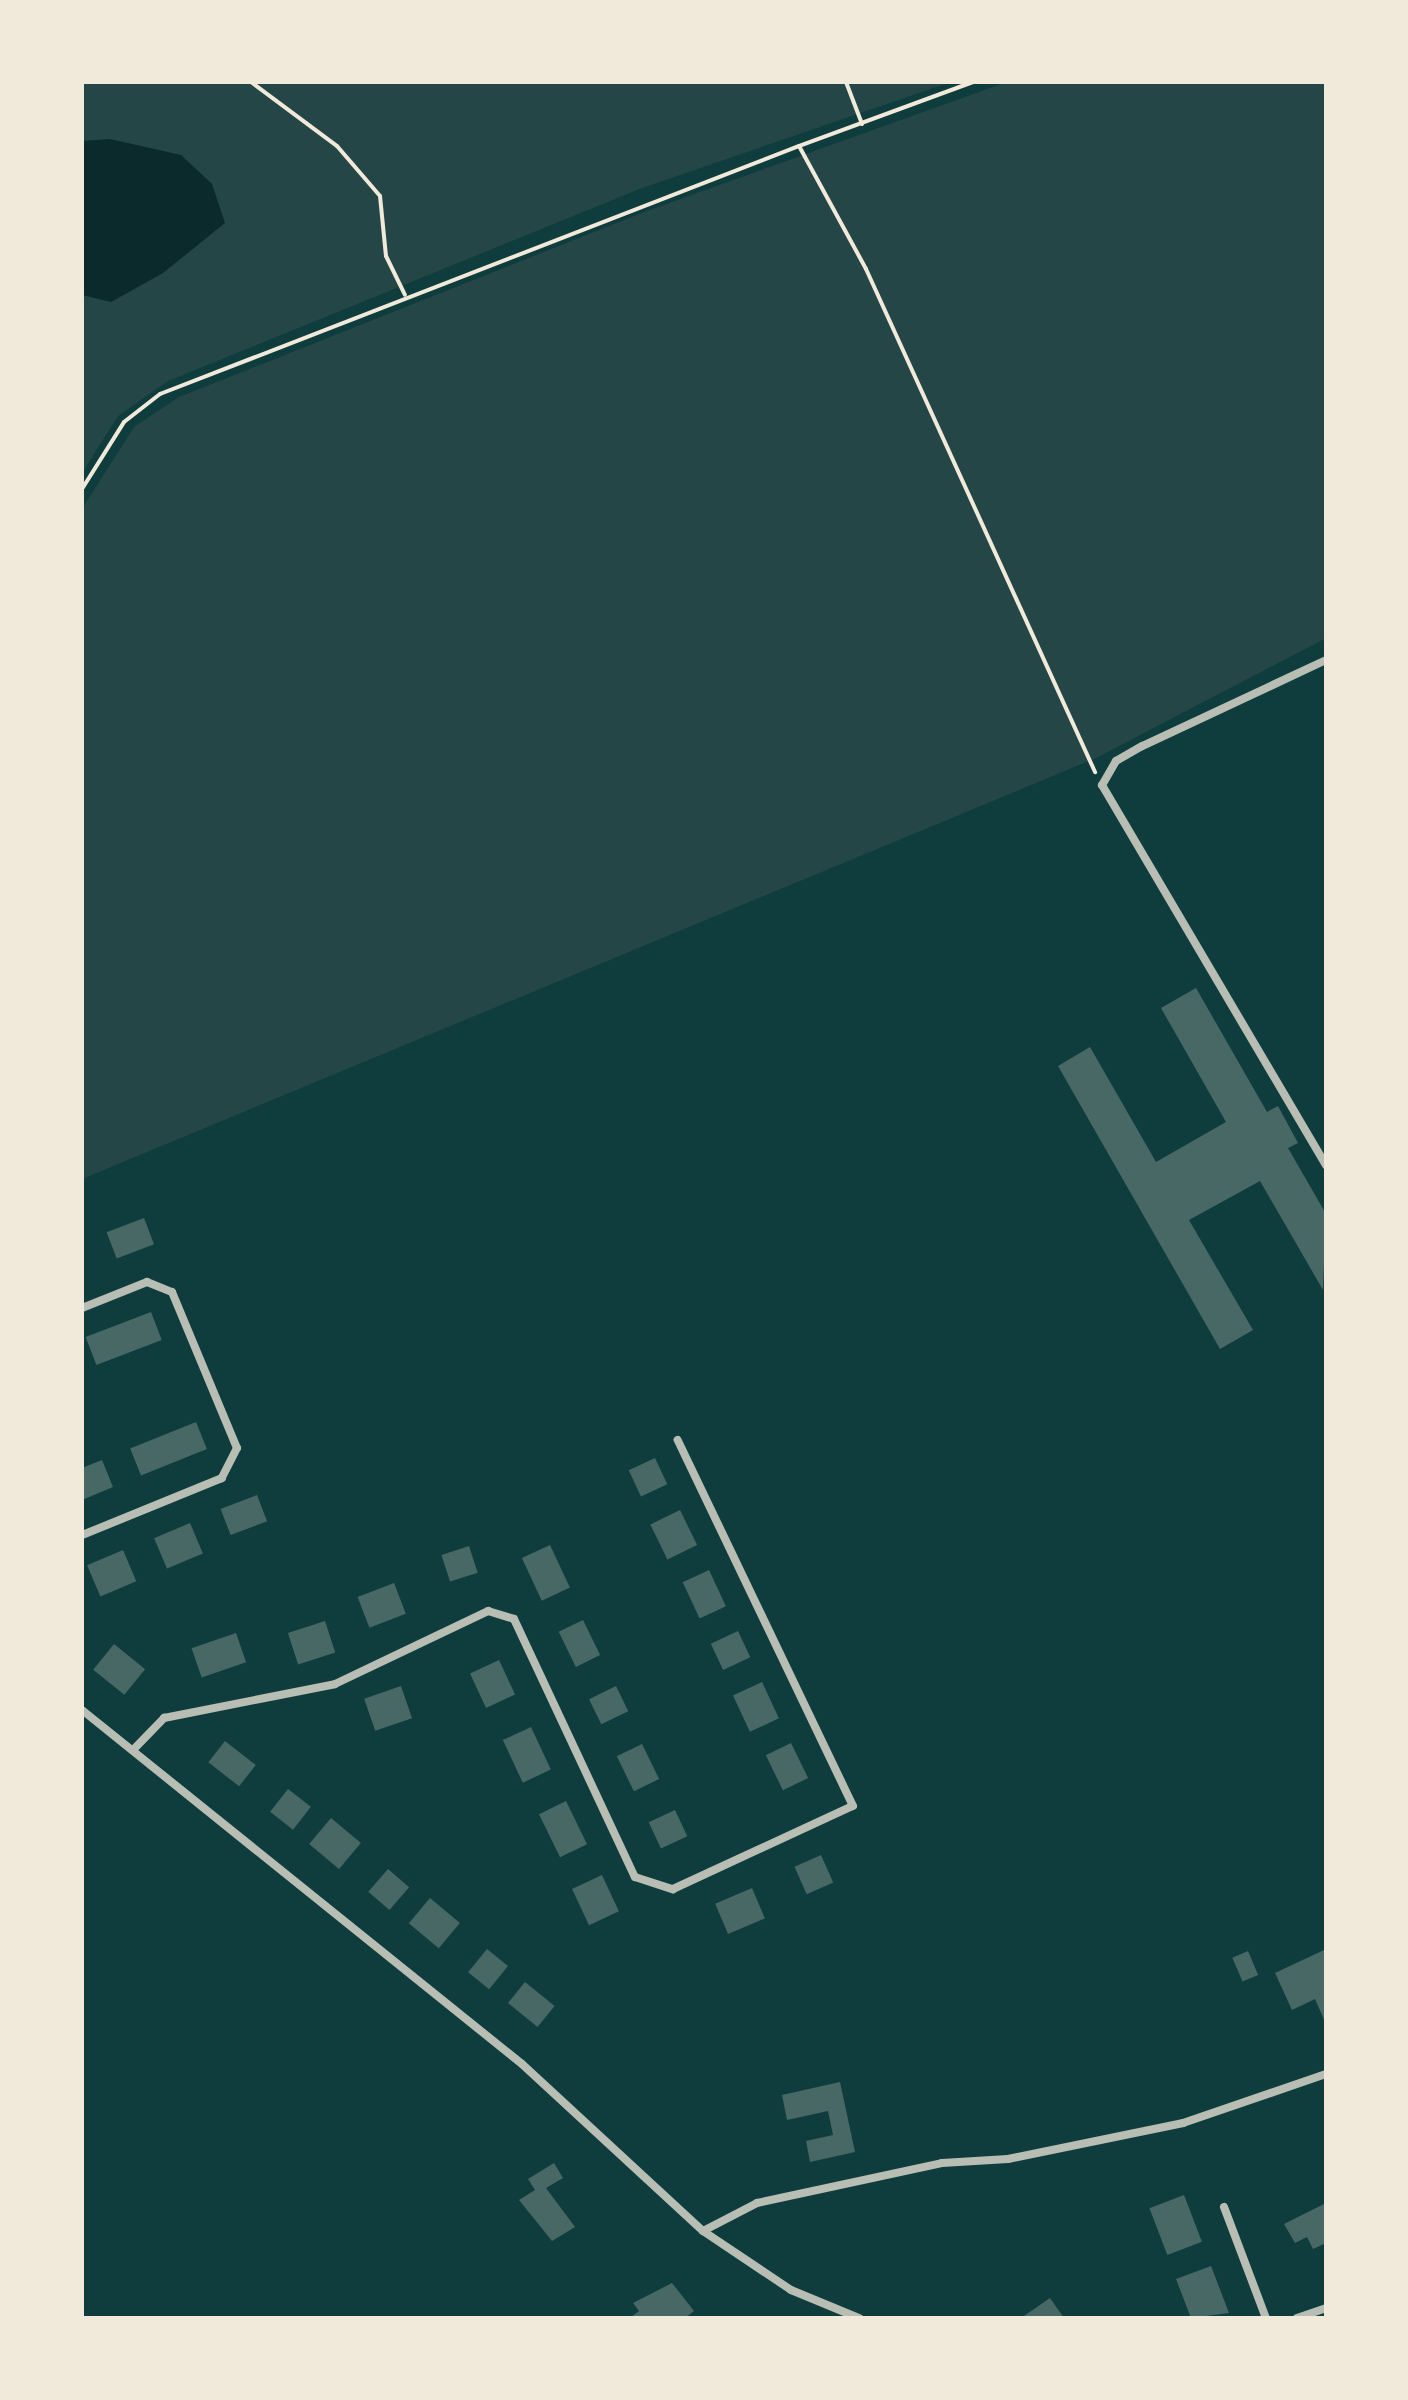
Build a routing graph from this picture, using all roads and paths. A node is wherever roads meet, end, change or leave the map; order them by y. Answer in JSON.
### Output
{"nodes":[{"id":1,"x":251,"y":82,"type":"edge"},
{"id":2,"x":846,"y":82,"type":"edge"},
{"id":3,"x":973,"y":82,"type":"edge"},
{"id":4,"x":862,"y":124,"type":"junction"},
{"id":5,"x":799,"y":146,"type":"junction"},
{"id":6,"x":405,"y":295,"type":"junction"},
{"id":7,"x":82,"y":489,"type":"edge"},
{"id":8,"x":1326,"y":660,"type":"edge"},
{"id":9,"x":1102,"y":785,"type":"junction"},
{"id":10,"x":1326,"y":1165,"type":"edge"},
{"id":11,"x":82,"y":1308,"type":"edge"},
{"id":12,"x":678,"y":1440,"type":"dead end"},
{"id":13,"x":82,"y":1535,"type":"edge"},
{"id":14,"x":82,"y":1710,"type":"edge"},
{"id":15,"x":133,"y":1750,"type":"junction"},
{"id":16,"x":1326,"y":2074,"type":"edge"},
{"id":17,"x":1224,"y":2207,"type":"dead end"},
{"id":18,"x":703,"y":2231,"type":"junction"},
{"id":19,"x":1326,"y":2308,"type":"edge"},
{"id":20,"x":859,"y":2318,"type":"edge"},
{"id":21,"x":1266,"y":2318,"type":"edge"},
{"id":22,"x":1297,"y":2318,"type":"edge"}],
"edges":[{"from":1,"to":6,"type":"path"},
{"from":2,"to":4,"type":"path"},
{"from":3,"to":4,"type":"path"},
{"from":4,"to":5,"type":"path"},
{"from":5,"to":6,"type":"path"},
{"from":5,"to":9,"type":"path"},
{"from":6,"to":7,"type":"path"},
{"from":8,"to":9,"type":"street"},
{"from":9,"to":10,"type":"street"},
{"from":11,"to":13,"type":"street"},
{"from":12,"to":15,"type":"street"},
{"from":14,"to":15,"type":"street"},
{"from":15,"to":18,"type":"street"},
{"from":16,"to":18,"type":"street"},
{"from":17,"to":21,"type":"street"},
{"from":18,"to":20,"type":"street"},
{"from":19,"to":22,"type":"street"}]}
